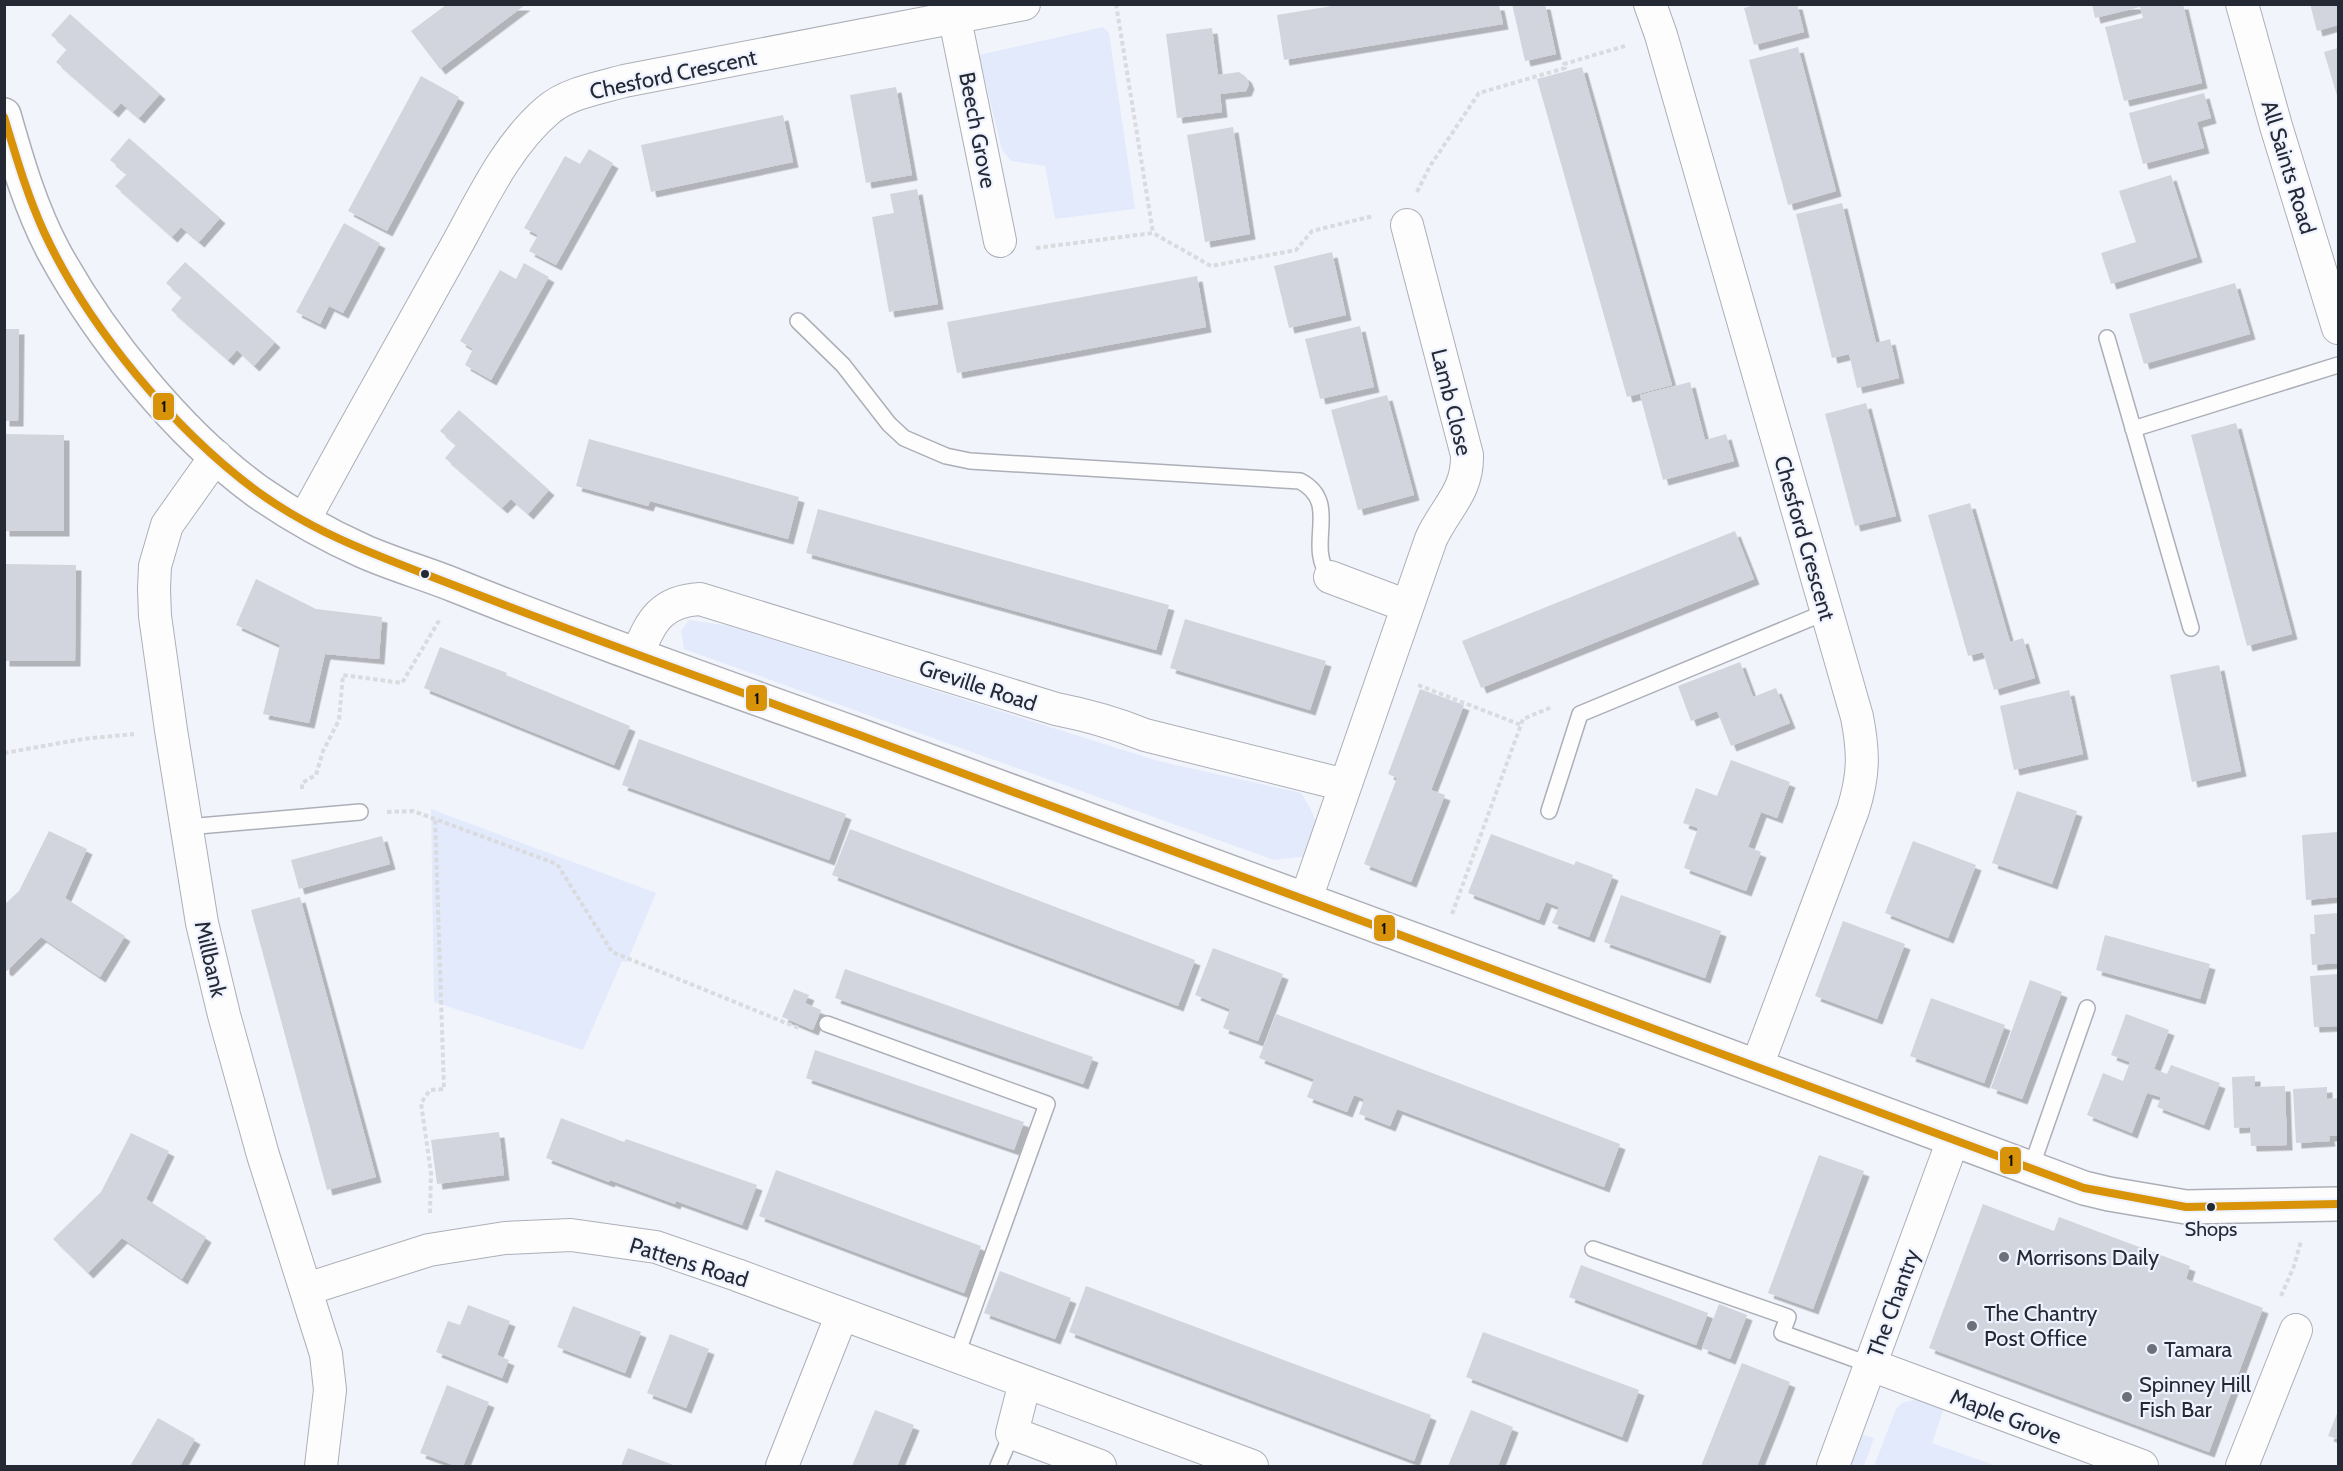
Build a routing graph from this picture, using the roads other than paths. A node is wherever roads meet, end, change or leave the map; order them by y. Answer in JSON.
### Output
{"nodes":[{"id":1,"x":1024,"y":4,"type":"edge"},
{"id":2,"x":1650,"y":4,"type":"edge"},
{"id":3,"x":2242,"y":4,"type":"edge"},
{"id":4,"x":956,"y":19,"type":"junction"},
{"id":5,"x":4,"y":115,"type":"edge"},
{"id":6,"x":1400,"y":212,"type":"road end"},
{"id":7,"x":1000,"y":241,"type":"road end"},
{"id":8,"x":798,"y":321,"type":"dead end"},
{"id":9,"x":2338,"y":328,"type":"edge"},
{"id":10,"x":2107,"y":338,"type":"dead end"},
{"id":11,"x":2338,"y":364,"type":"edge"},
{"id":12,"x":2133,"y":429,"type":"junction"},
{"id":13,"x":216,"y":456,"type":"junction"},
{"id":14,"x":304,"y":520,"type":"junction"},
{"id":15,"x":1330,"y":577,"type":"joint"},
{"id":16,"x":1407,"y":606,"type":"junction"},
{"id":17,"x":1826,"y":612,"type":"junction"},
{"id":18,"x":2191,"y":628,"type":"dead end"},
{"id":19,"x":638,"y":653,"type":"junction"},
{"id":20,"x":1345,"y":785,"type":"junction"},
{"id":21,"x":1549,"y":811,"type":"dead end"},
{"id":22,"x":360,"y":812,"type":"dead end"},
{"id":23,"x":187,"y":827,"type":"junction"},
{"id":24,"x":1306,"y":899,"type":"junction"},
{"id":25,"x":2087,"y":1008,"type":"dead end"},
{"id":26,"x":826,"y":1024,"type":"road end"},
{"id":27,"x":1756,"y":1066,"type":"junction"},
{"id":28,"x":1953,"y":1140,"type":"junction"},
{"id":29,"x":2031,"y":1168,"type":"junction"},
{"id":30,"x":2338,"y":1204,"type":"edge"},
{"id":31,"x":1593,"y":1250,"type":"dead end"},
{"id":32,"x":306,"y":1289,"type":"junction"},
{"id":33,"x":842,"y":1314,"type":"junction"},
{"id":34,"x":2296,"y":1330,"type":"dead end"},
{"id":35,"x":956,"y":1357,"type":"junction"},
{"id":36,"x":1871,"y":1365,"type":"junction"},
{"id":37,"x":1025,"y":1382,"type":"junction"},
{"id":38,"x":1011,"y":1433,"type":"junction"},
{"id":39,"x":321,"y":1467,"type":"edge"},
{"id":40,"x":782,"y":1467,"type":"edge"},
{"id":41,"x":998,"y":1467,"type":"edge"},
{"id":42,"x":1100,"y":1467,"type":"edge"},
{"id":43,"x":1252,"y":1467,"type":"edge"},
{"id":44,"x":1833,"y":1467,"type":"edge"},
{"id":45,"x":2142,"y":1467,"type":"edge"},
{"id":46,"x":2242,"y":1467,"type":"edge"}],
"edges":[{"from":1,"to":4,"type":"street","name":"Chesford Crescent"},
{"from":2,"to":17,"type":"street","name":"Chesford Crescent"},
{"from":3,"to":9,"type":"street","name":"All Saints Road"},
{"from":4,"to":7,"type":"street","name":"Beech Grove"},
{"from":4,"to":14,"type":"street","name":"Chesford Crescent"},
{"from":5,"to":13,"type":"street"},
{"from":6,"to":16,"type":"street","name":"Lamb Close"},
{"from":8,"to":15,"type":"lane"},
{"from":10,"to":12,"type":"lane"},
{"from":11,"to":12,"type":"lane"},
{"from":12,"to":18,"type":"lane"},
{"from":13,"to":14,"type":"street"},
{"from":13,"to":23,"type":"street","name":"Millbank"},
{"from":14,"to":19,"type":"street"},
{"from":15,"to":16,"type":"street"},
{"from":16,"to":20,"type":"street","name":"Lamb Close"},
{"from":17,"to":21,"type":"lane"},
{"from":17,"to":27,"type":"street","name":"Chesford Crescent"},
{"from":19,"to":20,"type":"street","name":"Greville Road"},
{"from":19,"to":24,"type":"street"},
{"from":20,"to":24,"type":"street","name":"Lamb Close"},
{"from":22,"to":23,"type":"lane"},
{"from":23,"to":32,"type":"street","name":"Millbank"},
{"from":24,"to":27,"type":"street"},
{"from":25,"to":29,"type":"lane"},
{"from":26,"to":35,"type":"lane"},
{"from":27,"to":28,"type":"street"},
{"from":28,"to":29,"type":"street"},
{"from":28,"to":36,"type":"street","name":"The Chantry"},
{"from":29,"to":30,"type":"street"},
{"from":31,"to":36,"type":"lane"},
{"from":32,"to":33,"type":"street","name":"Pattens Road"},
{"from":32,"to":39,"type":"street","name":"Millbank"},
{"from":33,"to":35,"type":"street","name":"Pattens Road"},
{"from":33,"to":40,"type":"street"},
{"from":34,"to":46,"type":"street"},
{"from":35,"to":37,"type":"street","name":"Pattens Road"},
{"from":36,"to":44,"type":"street","name":"The Chantry"},
{"from":36,"to":45,"type":"street","name":"Maple Grove"},
{"from":37,"to":38,"type":"street"},
{"from":37,"to":43,"type":"street","name":"Pattens Road"},
{"from":38,"to":41,"type":"lane"},
{"from":38,"to":42,"type":"street"}]}
